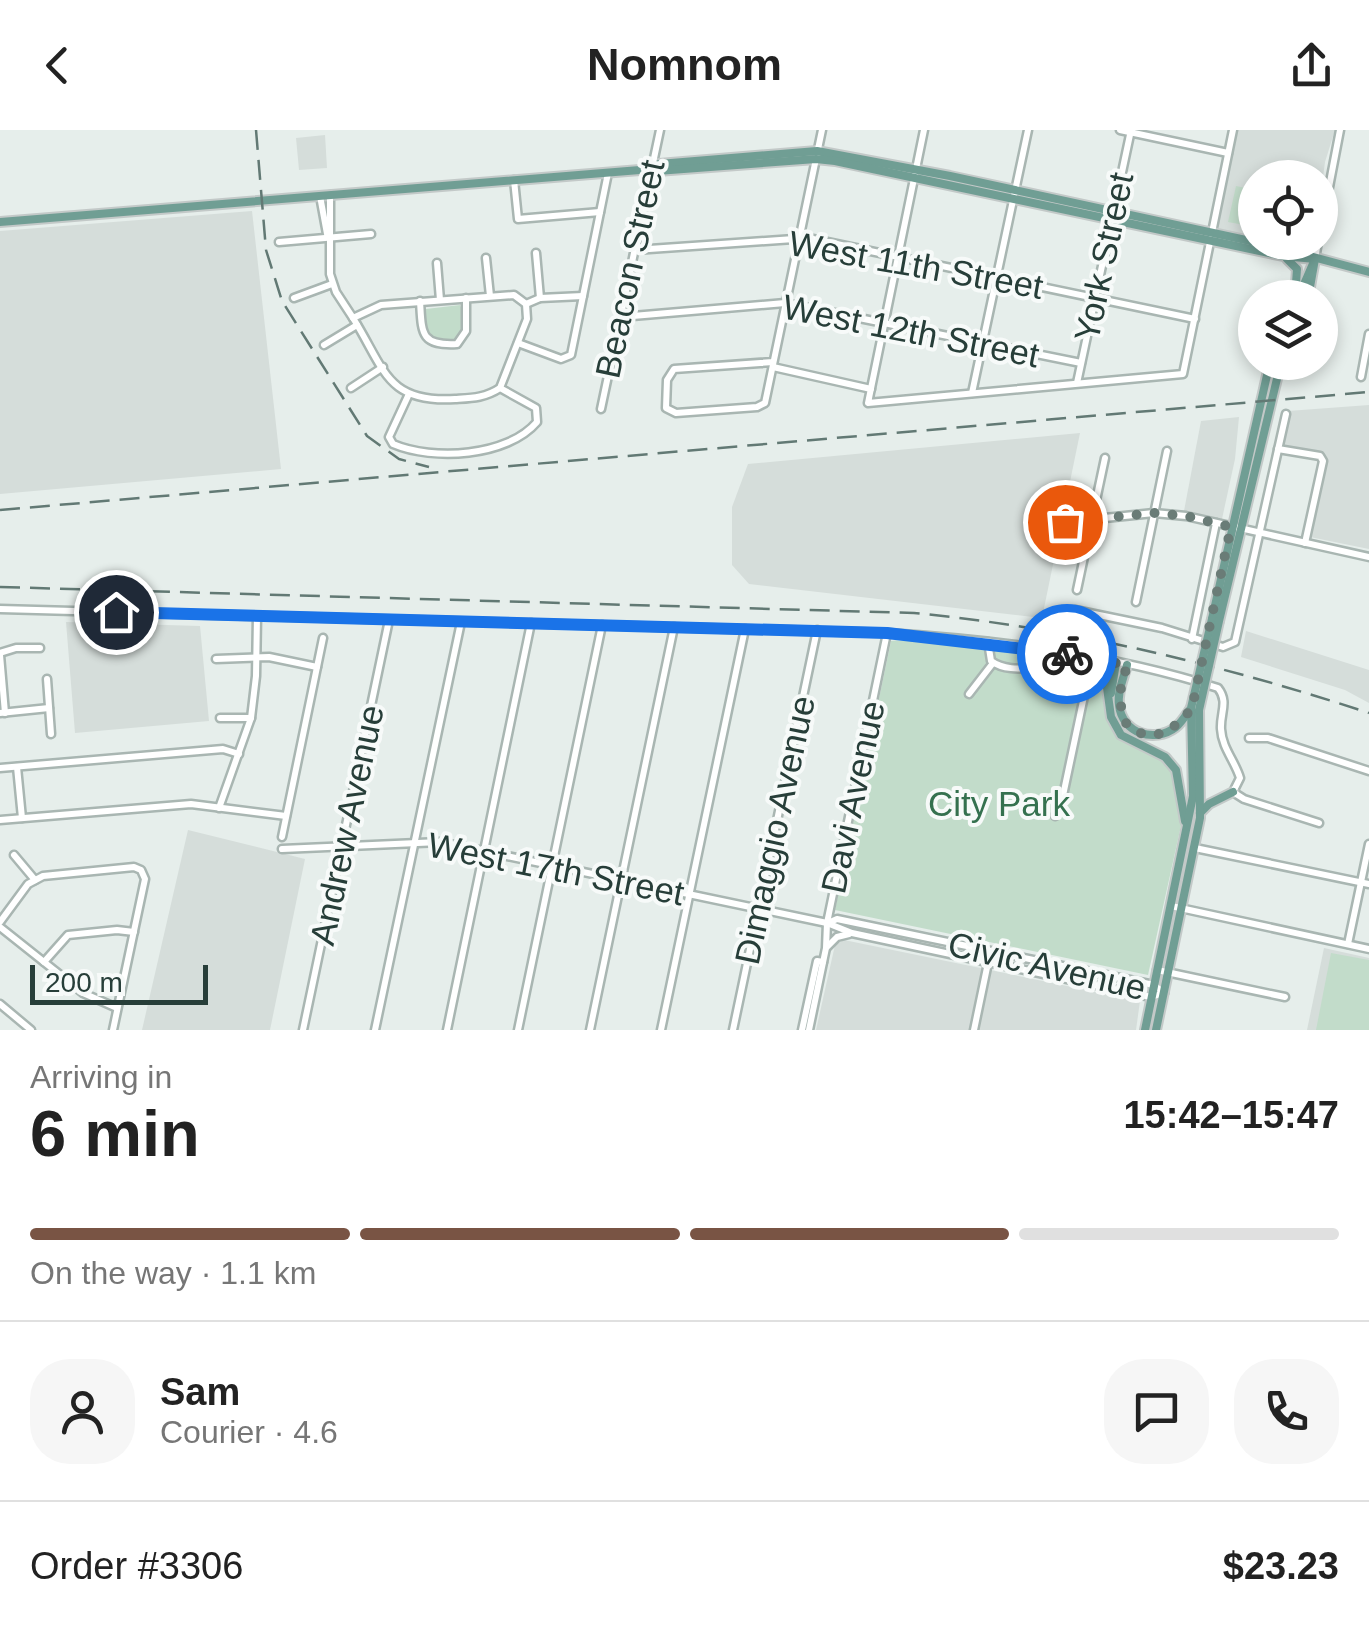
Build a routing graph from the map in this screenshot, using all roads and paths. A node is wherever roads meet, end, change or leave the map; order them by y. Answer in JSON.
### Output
{"nodes":[{"id":1,"x":660,"y":130,"type":"edge"},
{"id":2,"x":822,"y":130,"type":"edge"},
{"id":3,"x":924,"y":130,"type":"edge"},
{"id":4,"x":1028,"y":130,"type":"edge"},
{"id":5,"x":1120,"y":130,"type":"edge"},
{"id":6,"x":1233,"y":130,"type":"edge"},
{"id":7,"x":1340,"y":130,"type":"edge"},
{"id":8,"x":1131,"y":131,"type":"edge"},
{"id":9,"x":1228,"y":152,"type":"junction"},
{"id":10,"x":817,"y":156,"type":"junction"},
{"id":11,"x":1334,"y":160,"type":"edge"},
{"id":12,"x":652,"y":168,"type":"junction"},
{"id":13,"x":608,"y":172,"type":"junction"},
{"id":14,"x":915,"y":173,"type":"junction"},
{"id":15,"x":514,"y":180,"type":"junction"},
{"id":16,"x":1014,"y":193,"type":"junction"},
{"id":17,"x":325,"y":196,"type":"junction"},
{"id":18,"x":600,"y":212,"type":"junction"},
{"id":19,"x":1113,"y":215,"type":"junction"},
{"id":20,"x":0,"y":222,"type":"edge"},
{"id":21,"x":371,"y":234,"type":"dead end"},
{"id":22,"x":1211,"y":235,"type":"junction"},
{"id":23,"x":329,"y":237,"type":"junction"},
{"id":24,"x":798,"y":237,"type":"junction"},
{"id":25,"x":1238,"y":239,"type":"edge"},
{"id":26,"x":279,"y":242,"type":"dead end"},
{"id":27,"x":1238,"y":243,"type":"edge"},
{"id":28,"x":635,"y":250,"type":"junction"},
{"id":29,"x":536,"y":253,"type":"dead end"},
{"id":30,"x":898,"y":257,"type":"junction"},
{"id":31,"x":486,"y":258,"type":"dead end"},
{"id":32,"x":1319,"y":260,"type":"edge"},
{"id":33,"x":436,"y":263,"type":"dead end"},
{"id":34,"x":1369,"y":272,"type":"edge"},
{"id":35,"x":996,"y":278,"type":"junction"},
{"id":36,"x":332,"y":284,"type":"junction"},
{"id":37,"x":490,"y":296,"type":"junction"},
{"id":38,"x":583,"y":296,"type":"junction"},
{"id":39,"x":294,"y":298,"type":"dead end"},
{"id":40,"x":466,"y":298,"type":"junction"},
{"id":41,"x":540,"y":298,"type":"junction"},
{"id":42,"x":1096,"y":298,"type":"junction"},
{"id":43,"x":440,"y":300,"type":"junction"},
{"id":44,"x":420,"y":301,"type":"junction"},
{"id":45,"x":785,"y":303,"type":"junction"},
{"id":46,"x":526,"y":304,"type":"junction"},
{"id":47,"x":621,"y":316,"type":"junction"},
{"id":48,"x":1195,"y":320,"type":"junction"},
{"id":49,"x":355,"y":322,"type":"junction"},
{"id":50,"x":884,"y":323,"type":"junction"},
{"id":51,"x":1369,"y":334,"type":"edge"},
{"id":52,"x":518,"y":342,"type":"junction"},
{"id":53,"x":982,"y":344,"type":"junction"},
{"id":54,"x":324,"y":346,"type":"dead end"},
{"id":55,"x":1081,"y":363,"type":"junction"},
{"id":56,"x":773,"y":365,"type":"junction"},
{"id":57,"x":382,"y":367,"type":"junction"},
{"id":58,"x":1361,"y":377,"type":"dead end"},
{"id":59,"x":1266,"y":380,"type":"edge"},
{"id":60,"x":1278,"y":380,"type":"edge"},
{"id":61,"x":1077,"y":384,"type":"junction"},
{"id":62,"x":351,"y":388,"type":"dead end"},
{"id":63,"x":500,"y":388,"type":"junction"},
{"id":64,"x":871,"y":389,"type":"junction"},
{"id":65,"x":972,"y":393,"type":"junction"},
{"id":66,"x":408,"y":396,"type":"junction"},
{"id":67,"x":601,"y":408,"type":"dead end"},
{"id":68,"x":1286,"y":414,"type":"dead end"},
{"id":69,"x":1278,"y":448,"type":"junction"},
{"id":70,"x":1167,"y":452,"type":"dead end"},
{"id":71,"x":1105,"y":458,"type":"dead end"},
{"id":72,"x":1154,"y":513,"type":"junction"},
{"id":73,"x":1093,"y":520,"type":"junction"},
{"id":74,"x":1065,"y":522,"type":"dead end"},
{"id":75,"x":1216,"y":523,"type":"junction"},
{"id":76,"x":1231,"y":527,"type":"junction"},
{"id":77,"x":1242,"y":530,"type":"junction"},
{"id":78,"x":1259,"y":533,"type":"junction"},
{"id":79,"x":1306,"y":543,"type":"junction"},
{"id":80,"x":1369,"y":557,"type":"edge"},
{"id":81,"x":1077,"y":590,"type":"dead end"},
{"id":82,"x":1136,"y":602,"type":"dead end"},
{"id":83,"x":0,"y":609,"type":"edge"},
{"id":84,"x":1074,"y":610,"type":"dead end"},
{"id":85,"x":257,"y":616,"type":"junction"},
{"id":86,"x":389,"y":620,"type":"junction"},
{"id":87,"x":1215,"y":620,"type":"junction"},
{"id":88,"x":461,"y":622,"type":"junction"},
{"id":89,"x":531,"y":623,"type":"junction"},
{"id":90,"x":602,"y":625,"type":"junction"},
{"id":91,"x":674,"y":627,"type":"junction"},
{"id":92,"x":745,"y":629,"type":"junction"},
{"id":93,"x":817,"y":630,"type":"junction"},
{"id":94,"x":887,"y":633,"type":"junction"},
{"id":95,"x":323,"y":638,"type":"dead end"},
{"id":96,"x":1192,"y":639,"type":"junction"},
{"id":97,"x":988,"y":642,"type":"junction"},
{"id":98,"x":40,"y":648,"type":"dead end"},
{"id":99,"x":0,"y":654,"type":"edge"},
{"id":100,"x":256,"y":656,"type":"junction"},
{"id":101,"x":1084,"y":656,"type":"junction"},
{"id":102,"x":216,"y":659,"type":"dead end"},
{"id":103,"x":1116,"y":663,"type":"junction"},
{"id":104,"x":992,"y":664,"type":"junction"},
{"id":105,"x":1127,"y":665,"type":"junction"},
{"id":106,"x":317,"y":667,"type":"junction"},
{"id":107,"x":47,"y":679,"type":"dead end"},
{"id":108,"x":969,"y":694,"type":"dead end"},
{"id":109,"x":1110,"y":700,"type":"junction"},
{"id":110,"x":49,"y":708,"type":"junction"},
{"id":111,"x":1195,"y":709,"type":"junction"},
{"id":112,"x":2,"y":713,"type":"edge"},
{"id":113,"x":220,"y":718,"type":"dead end"},
{"id":114,"x":251,"y":718,"type":"junction"},
{"id":115,"x":52,"y":734,"type":"dead end"},
{"id":116,"x":1249,"y":738,"type":"dead end"},
{"id":117,"x":239,"y":754,"type":"junction"},
{"id":118,"x":17,"y":766,"type":"junction"},
{"id":119,"x":0,"y":768,"type":"edge"},
{"id":120,"x":1369,"y":771,"type":"edge"},
{"id":121,"x":1201,"y":784,"type":"junction"},
{"id":122,"x":1233,"y":792,"type":"junction"},
{"id":123,"x":219,"y":808,"type":"junction"},
{"id":124,"x":1200,"y":813,"type":"junction"},
{"id":125,"x":286,"y":816,"type":"junction"},
{"id":126,"x":1055,"y":816,"type":"dead end"},
{"id":127,"x":22,"y":818,"type":"junction"},
{"id":128,"x":0,"y":820,"type":"edge"},
{"id":129,"x":1318,"y":823,"type":"dead end"},
{"id":130,"x":282,"y":837,"type":"dead end"},
{"id":131,"x":1184,"y":840,"type":"junction"},
{"id":132,"x":415,"y":841,"type":"junction"},
{"id":133,"x":1369,"y":844,"type":"edge"},
{"id":134,"x":342,"y":847,"type":"junction"},
{"id":135,"x":1195,"y":848,"type":"junction"},
{"id":136,"x":282,"y":849,"type":"dead end"},
{"id":137,"x":484,"y":850,"type":"junction"},
{"id":138,"x":14,"y":856,"type":"dead end"},
{"id":139,"x":552,"y":865,"type":"junction"},
{"id":140,"x":35,"y":880,"type":"junction"},
{"id":141,"x":621,"y":880,"type":"junction"},
{"id":142,"x":1365,"y":883,"type":"edge"},
{"id":143,"x":690,"y":895,"type":"junction"},
{"id":144,"x":1171,"y":906,"type":"junction"},
{"id":145,"x":1182,"y":908,"type":"junction"},
{"id":146,"x":758,"y":909,"type":"junction"},
{"id":147,"x":0,"y":924,"type":"edge"},
{"id":148,"x":827,"y":924,"type":"junction"},
{"id":149,"x":134,"y":932,"type":"junction"},
{"id":150,"x":852,"y":933,"type":"junction"},
{"id":151,"x":1348,"y":944,"type":"junction"},
{"id":152,"x":826,"y":948,"type":"junction"},
{"id":153,"x":1369,"y":948,"type":"edge"},
{"id":154,"x":990,"y":952,"type":"junction"},
{"id":155,"x":44,"y":962,"type":"junction"},
{"id":156,"x":988,"y":962,"type":"junction"},
{"id":157,"x":1157,"y":970,"type":"junction"},
{"id":158,"x":1168,"y":973,"type":"junction"},
{"id":159,"x":1154,"y":985,"type":"junction"},
{"id":160,"x":1164,"y":993,"type":"junction"},
{"id":161,"x":1151,"y":996,"type":"junction"},
{"id":162,"x":1285,"y":997,"type":"dead end"},
{"id":163,"x":0,"y":1004,"type":"edge"},
{"id":164,"x":118,"y":1008,"type":"junction"},
{"id":165,"x":30,"y":1030,"type":"edge"},
{"id":166,"x":113,"y":1030,"type":"edge"},
{"id":167,"x":303,"y":1030,"type":"edge"},
{"id":168,"x":375,"y":1030,"type":"edge"},
{"id":169,"x":447,"y":1030,"type":"edge"},
{"id":170,"x":518,"y":1030,"type":"edge"},
{"id":171,"x":590,"y":1030,"type":"edge"},
{"id":172,"x":661,"y":1030,"type":"edge"},
{"id":173,"x":733,"y":1030,"type":"edge"},
{"id":174,"x":805,"y":1030,"type":"edge"},
{"id":175,"x":974,"y":1030,"type":"edge"},
{"id":176,"x":1145,"y":1030,"type":"edge"},
{"id":177,"x":1156,"y":1030,"type":"edge"}],
"edges":[{"from":1,"to":12,"type":"street","name":"Beacon Street"},
{"from":2,"to":10,"type":"street"},
{"from":3,"to":14,"type":"street"},
{"from":4,"to":16,"type":"street"},
{"from":5,"to":8,"type":"street"},
{"from":6,"to":9,"type":"street"},
{"from":7,"to":11,"type":"street"},
{"from":8,"to":9,"type":"street"},
{"from":8,"to":19,"type":"street","name":"York Street"},
{"from":9,"to":22,"type":"street"},
{"from":10,"to":12,"type":"main road"},
{"from":10,"to":14,"type":"main road"},
{"from":10,"to":24,"type":"street"},
{"from":12,"to":13,"type":"main road"},
{"from":12,"to":28,"type":"street","name":"Beacon Street"},
{"from":13,"to":15,"type":"main road"},
{"from":13,"to":18,"type":"street"},
{"from":14,"to":16,"type":"main road"},
{"from":14,"to":30,"type":"street"},
{"from":15,"to":17,"type":"main road"},
{"from":15,"to":18,"type":"street"},
{"from":16,"to":19,"type":"main road"},
{"from":16,"to":35,"type":"street"},
{"from":17,"to":20,"type":"main road"},
{"from":17,"to":23,"type":"street"},
{"from":18,"to":38,"type":"street"},
{"from":19,"to":22,"type":"main road"},
{"from":19,"to":42,"type":"street","name":"York Street"},
{"from":21,"to":23,"type":"street"},
{"from":22,"to":25,"type":"main road"},
{"from":22,"to":27,"type":"main road"},
{"from":22,"to":48,"type":"street"},
{"from":23,"to":26,"type":"street"},
{"from":23,"to":36,"type":"street"},
{"from":24,"to":28,"type":"street","name":"West 11th Street"},
{"from":24,"to":30,"type":"street","name":"West 11th Street"},
{"from":24,"to":45,"type":"street"},
{"from":28,"to":47,"type":"street","name":"Beacon Street"},
{"from":29,"to":41,"type":"street"},
{"from":30,"to":35,"type":"street","name":"West 11th Street"},
{"from":30,"to":50,"type":"street"},
{"from":31,"to":37,"type":"street"},
{"from":32,"to":34,"type":"main road"},
{"from":33,"to":43,"type":"street"},
{"from":35,"to":42,"type":"street","name":"West 11th Street"},
{"from":35,"to":53,"type":"street"},
{"from":36,"to":39,"type":"street"},
{"from":36,"to":49,"type":"street"},
{"from":37,"to":40,"type":"street"},
{"from":37,"to":46,"type":"street"},
{"from":38,"to":41,"type":"street"},
{"from":38,"to":52,"type":"street"},
{"from":40,"to":43,"type":"street"},
{"from":40,"to":44,"type":"street"},
{"from":41,"to":46,"type":"street"},
{"from":42,"to":48,"type":"street","name":"West 11th Street"},
{"from":42,"to":55,"type":"street","name":"York Street"},
{"from":43,"to":44,"type":"street"},
{"from":44,"to":49,"type":"street"},
{"from":45,"to":47,"type":"street","name":"West 12th Street"},
{"from":45,"to":50,"type":"street","name":"West 12th Street"},
{"from":45,"to":56,"type":"street"},
{"from":46,"to":52,"type":"street"},
{"from":47,"to":67,"type":"street","name":"Beacon Street"},
{"from":48,"to":61,"type":"street"},
{"from":49,"to":54,"type":"street"},
{"from":49,"to":57,"type":"street"},
{"from":50,"to":53,"type":"street","name":"West 12th Street"},
{"from":50,"to":64,"type":"street"},
{"from":51,"to":58,"type":"street"},
{"from":52,"to":63,"type":"street"},
{"from":53,"to":55,"type":"street","name":"West 12th Street"},
{"from":53,"to":65,"type":"street"},
{"from":55,"to":61,"type":"street","name":"York Street"},
{"from":56,"to":56,"type":"street"},
{"from":56,"to":64,"type":"street"},
{"from":57,"to":62,"type":"street"},
{"from":57,"to":66,"type":"street"},
{"from":59,"to":76,"type":"main road"},
{"from":60,"to":77,"type":"main road"},
{"from":61,"to":65,"type":"street"},
{"from":63,"to":66,"type":"street"},
{"from":63,"to":66,"type":"street"},
{"from":64,"to":65,"type":"street"},
{"from":68,"to":69,"type":"street"},
{"from":69,"to":78,"type":"street"},
{"from":69,"to":79,"type":"street"},
{"from":70,"to":72,"type":"street"},
{"from":71,"to":73,"type":"street"},
{"from":72,"to":73,"type":"street"},
{"from":72,"to":75,"type":"street"},
{"from":72,"to":82,"type":"street"},
{"from":73,"to":74,"type":"street"},
{"from":73,"to":81,"type":"street"},
{"from":75,"to":76,"type":"street"},
{"from":75,"to":96,"type":"street"},
{"from":76,"to":77,"type":"street"},
{"from":76,"to":87,"type":"main road"},
{"from":77,"to":78,"type":"street"},
{"from":77,"to":87,"type":"main road"},
{"from":78,"to":79,"type":"street"},
{"from":78,"to":96,"type":"street"},
{"from":79,"to":80,"type":"street"},
{"from":83,"to":85,"type":"street"},
{"from":84,"to":96,"type":"street"},
{"from":85,"to":86,"type":"street"},
{"from":85,"to":100,"type":"street"},
{"from":86,"to":88,"type":"street"},
{"from":86,"to":134,"type":"street","name":"Andrew Avenue"},
{"from":87,"to":111,"type":"main road","bridge":true},
{"from":88,"to":89,"type":"street"},
{"from":88,"to":132,"type":"street"},
{"from":89,"to":90,"type":"street"},
{"from":89,"to":137,"type":"street"},
{"from":90,"to":91,"type":"street"},
{"from":90,"to":139,"type":"street"},
{"from":91,"to":92,"type":"street"},
{"from":91,"to":141,"type":"street"},
{"from":92,"to":93,"type":"street"},
{"from":92,"to":143,"type":"street"},
{"from":93,"to":94,"type":"street"},
{"from":93,"to":146,"type":"street","name":"Dimaggio Avenue"},
{"from":94,"to":97,"type":"street"},
{"from":94,"to":148,"type":"street","name":"Davi Avenue"},
{"from":95,"to":106,"type":"street"},
{"from":97,"to":101,"type":"street"},
{"from":97,"to":104,"type":"street"},
{"from":98,"to":99,"type":"street"},
{"from":99,"to":112,"type":"street"},
{"from":100,"to":102,"type":"street"},
{"from":100,"to":106,"type":"street"},
{"from":100,"to":114,"type":"street"},
{"from":101,"to":103,"type":"street"},
{"from":101,"to":109,"type":"main road"},
{"from":103,"to":105,"type":"street"},
{"from":103,"to":109,"type":"main road"},
{"from":104,"to":108,"type":"street"},
{"from":104,"to":126,"type":"street"},
{"from":105,"to":111,"type":"main road"},
{"from":105,"to":122,"type":"street"},
{"from":106,"to":125,"type":"street"},
{"from":107,"to":110,"type":"street"},
{"from":109,"to":131,"type":"main road"},
{"from":110,"to":112,"type":"street"},
{"from":110,"to":115,"type":"street"},
{"from":111,"to":121,"type":"main road"},
{"from":111,"to":131,"type":"main road"},
{"from":113,"to":114,"type":"street"},
{"from":114,"to":117,"type":"street"},
{"from":116,"to":120,"type":"street"},
{"from":117,"to":118,"type":"street"},
{"from":117,"to":123,"type":"street"},
{"from":118,"to":119,"type":"street"},
{"from":118,"to":127,"type":"street"},
{"from":121,"to":122,"type":"main road"},
{"from":121,"to":124,"type":"main road"},
{"from":122,"to":124,"type":"main road"},
{"from":122,"to":129,"type":"street"},
{"from":123,"to":125,"type":"street"},
{"from":123,"to":127,"type":"street"},
{"from":124,"to":135,"type":"main road"},
{"from":125,"to":130,"type":"street"},
{"from":127,"to":128,"type":"street"},
{"from":131,"to":144,"type":"main road"},
{"from":132,"to":134,"type":"street","name":"West 17th Street"},
{"from":132,"to":137,"type":"street","name":"West 17th Street"},
{"from":132,"to":168,"type":"street"},
{"from":133,"to":142,"type":"street"},
{"from":134,"to":136,"type":"street","name":"West 17th Street"},
{"from":134,"to":167,"type":"street","name":"Andrew Avenue"},
{"from":135,"to":142,"type":"street"},
{"from":135,"to":145,"type":"main road"},
{"from":137,"to":139,"type":"street","name":"West 17th Street"},
{"from":137,"to":169,"type":"street"},
{"from":138,"to":140,"type":"street"},
{"from":139,"to":141,"type":"street","name":"West 17th Street"},
{"from":139,"to":170,"type":"street"},
{"from":140,"to":147,"type":"street"},
{"from":140,"to":149,"type":"street"},
{"from":141,"to":143,"type":"street","name":"West 17th Street"},
{"from":141,"to":171,"type":"street"},
{"from":142,"to":151,"type":"street"},
{"from":143,"to":146,"type":"street","name":"West 17th Street"},
{"from":143,"to":172,"type":"street"},
{"from":144,"to":145,"type":"street"},
{"from":144,"to":157,"type":"main road"},
{"from":145,"to":151,"type":"street"},
{"from":145,"to":158,"type":"main road"},
{"from":146,"to":148,"type":"street","name":"West 17th Street"},
{"from":146,"to":173,"type":"street","name":"Dimaggio Avenue"},
{"from":147,"to":155,"type":"street"},
{"from":148,"to":150,"type":"street","name":"Civic Avenue"},
{"from":148,"to":152,"type":"street","name":"Davi Avenue"},
{"from":148,"to":154,"type":"street","name":"Civic Avenue"},
{"from":149,"to":155,"type":"street"},
{"from":149,"to":164,"type":"street"},
{"from":150,"to":152,"type":"street"},
{"from":150,"to":156,"type":"street","name":"Civic Avenue"},
{"from":151,"to":153,"type":"street"},
{"from":152,"to":174,"type":"street","name":"Davi Avenue"},
{"from":154,"to":156,"type":"street"},
{"from":154,"to":159,"type":"street","name":"Civic Avenue"},
{"from":155,"to":164,"type":"street"},
{"from":156,"to":161,"type":"street","name":"Civic Avenue"},
{"from":156,"to":175,"type":"street"},
{"from":157,"to":158,"type":"street"},
{"from":157,"to":159,"type":"main road"},
{"from":158,"to":160,"type":"main road"},
{"from":158,"to":162,"type":"street"},
{"from":159,"to":160,"type":"street","name":"Civic Avenue"},
{"from":159,"to":161,"type":"main road"},
{"from":160,"to":161,"type":"street","name":"Civic Avenue"},
{"from":160,"to":177,"type":"main road"},
{"from":161,"to":176,"type":"main road"},
{"from":163,"to":165,"type":"street"},
{"from":164,"to":166,"type":"street"}]}
